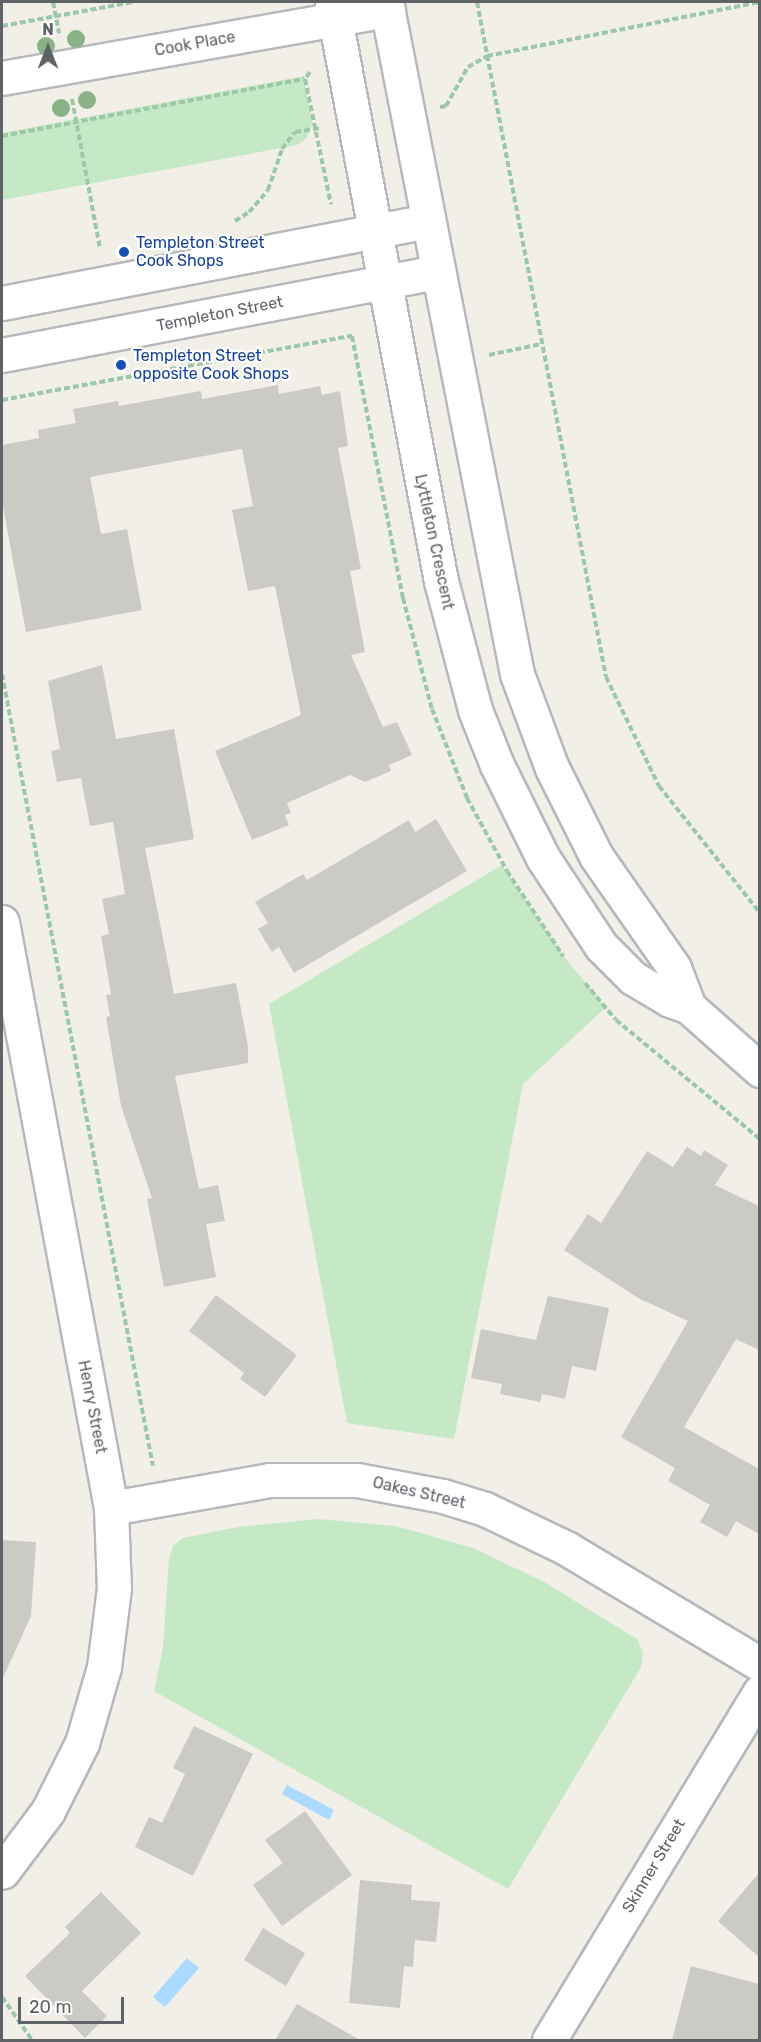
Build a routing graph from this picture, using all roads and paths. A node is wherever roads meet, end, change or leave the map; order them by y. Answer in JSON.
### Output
{"nodes":[{"id":1,"x":133,"y":2,"type":"edge"},
{"id":2,"x":477,"y":2,"type":"edge"},
{"id":3,"x":759,"y":2,"type":"edge"},
{"id":4,"x":387,"y":6,"type":"edge"},
{"id":5,"x":333,"y":11,"type":"edge"},
{"id":6,"x":2,"y":26,"type":"edge"},
{"id":7,"x":487,"y":56,"type":"junction"},
{"id":8,"x":66,"y":67,"type":"junction"},
{"id":9,"x":2,"y":78,"type":"edge"},
{"id":10,"x":305,"y":79,"type":"dead end"},
{"id":11,"x":446,"y":106,"type":"dead end"},
{"id":12,"x":76,"y":123,"type":"junction"},
{"id":13,"x":295,"y":132,"type":"dead end"},
{"id":14,"x":2,"y":136,"type":"edge"},
{"id":15,"x":428,"y":221,"type":"junction"},
{"id":16,"x":229,"y":225,"type":"dead end"},
{"id":17,"x":374,"y":231,"type":"junction"},
{"id":18,"x":112,"y":246,"type":"dead end"},
{"id":19,"x":100,"y":248,"type":"junction"},
{"id":20,"x":89,"y":250,"type":"dead end"},
{"id":21,"x":438,"y":272,"type":"junction"},
{"id":22,"x":383,"y":282,"type":"junction"},
{"id":23,"x":2,"y":303,"type":"edge"},
{"id":24,"x":352,"y":336,"type":"dead end"},
{"id":25,"x":2,"y":356,"type":"edge"},
{"id":26,"x":2,"y":400,"type":"edge"},
{"id":27,"x":2,"y":674,"type":"edge"},
{"id":28,"x":759,"y":913,"type":"edge"},
{"id":29,"x":2,"y":922,"type":"edge"},
{"id":30,"x":689,"y":1006,"type":"junction"},
{"id":31,"x":759,"y":1070,"type":"edge"},
{"id":32,"x":159,"y":1499,"type":"junction"},
{"id":33,"x":111,"y":1508,"type":"junction"},
{"id":34,"x":759,"y":1664,"type":"edge"},
{"id":35,"x":759,"y":1692,"type":"edge"},
{"id":36,"x":2,"y":1872,"type":"edge"},
{"id":37,"x":2,"y":1997,"type":"edge"},
{"id":38,"x":32,"y":2040,"type":"edge"},
{"id":39,"x":549,"y":2040,"type":"edge"}],
"edges":[{"from":1,"to":6,"type":"path"},
{"from":2,"to":7,"type":"path"},
{"from":3,"to":7,"type":"path"},
{"from":4,"to":5,"type":"street","name":"Cook Place"},
{"from":4,"to":15,"type":"street","name":"Lyttleton Crescent"},
{"from":5,"to":8,"type":"street","name":"Cook Place"},
{"from":5,"to":17,"type":"street","name":"Lyttleton Crescent"},
{"from":7,"to":11,"type":"path"},
{"from":7,"to":28,"type":"path"},
{"from":8,"to":9,"type":"street","name":"Cook Place"},
{"from":8,"to":12,"type":"path"},
{"from":10,"to":12,"type":"path"},
{"from":12,"to":14,"type":"path"},
{"from":12,"to":19,"type":"path"},
{"from":13,"to":16,"type":"path"},
{"from":15,"to":17,"type":"street"},
{"from":15,"to":21,"type":"street","name":"Lyttleton Crescent"},
{"from":17,"to":22,"type":"street","name":"Lyttleton Crescent"},
{"from":17,"to":23,"type":"street"},
{"from":18,"to":19,"type":"path"},
{"from":19,"to":20,"type":"path"},
{"from":21,"to":22,"type":"street","name":"Templeton Street"},
{"from":21,"to":30,"type":"street","name":"Lyttleton Crescent"},
{"from":22,"to":25,"type":"street","name":"Templeton Street"},
{"from":22,"to":30,"type":"street","name":"Lyttleton Crescent"},
{"from":24,"to":26,"type":"path"},
{"from":27,"to":32,"type":"path"},
{"from":29,"to":33,"type":"street","name":"Henry Street"},
{"from":30,"to":31,"type":"street","name":"Lyttleton Crescent"},
{"from":32,"to":33,"type":"street","name":"Oakes Street"},
{"from":32,"to":34,"type":"street","name":"Oakes Street"},
{"from":33,"to":36,"type":"street","name":"Henry Street"},
{"from":35,"to":39,"type":"street","name":"Skinner Street"},
{"from":37,"to":38,"type":"path"}]}
